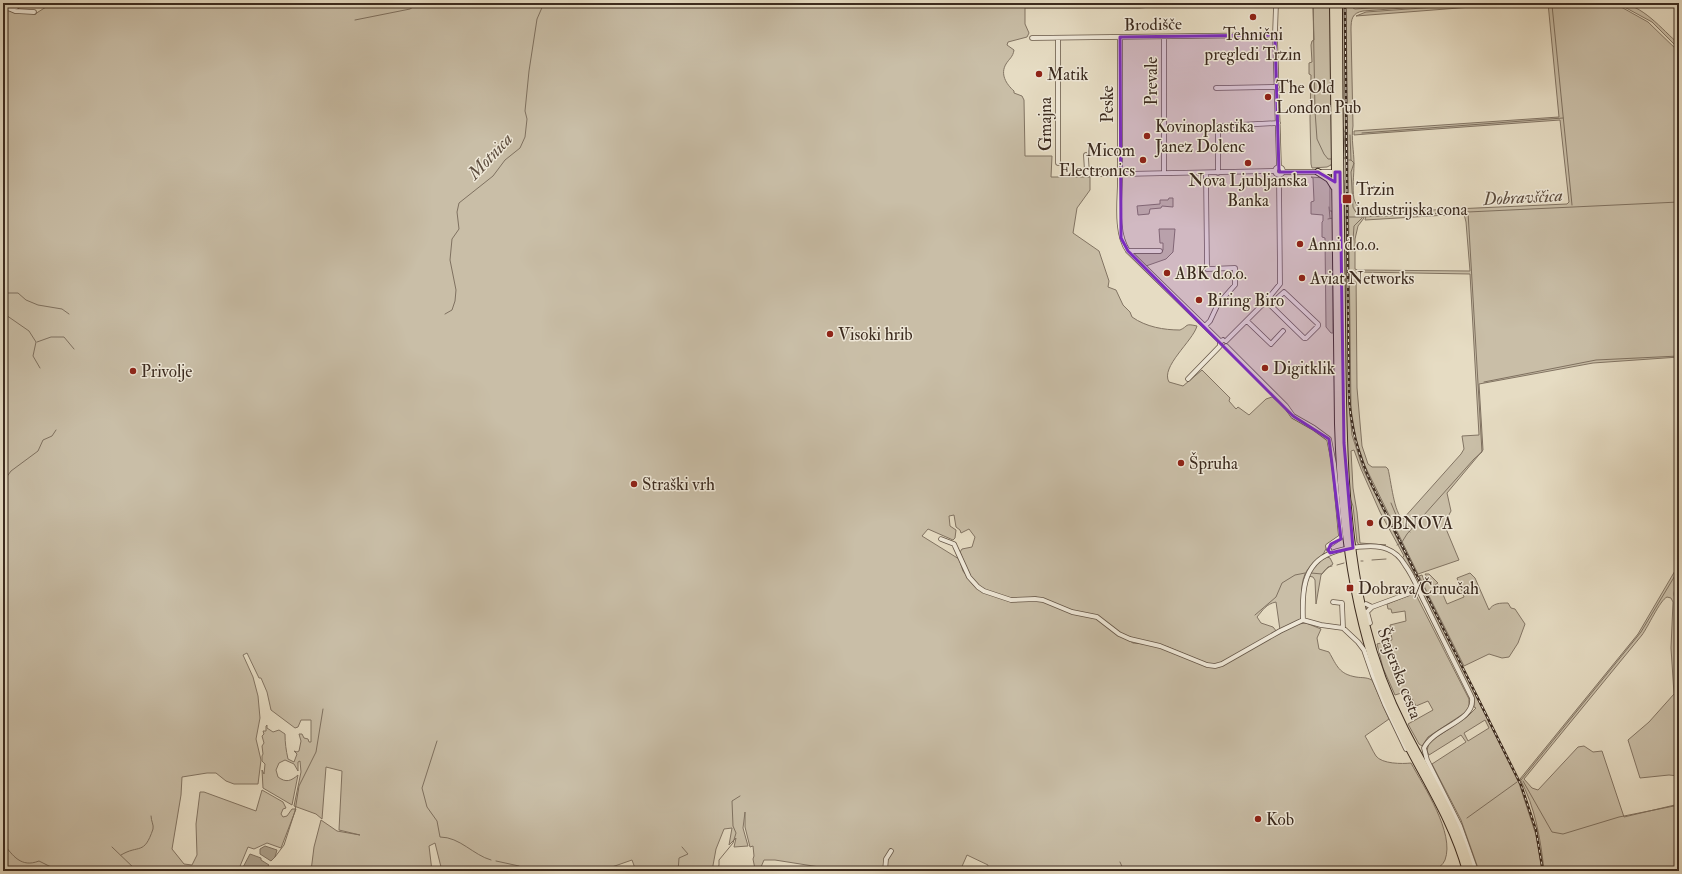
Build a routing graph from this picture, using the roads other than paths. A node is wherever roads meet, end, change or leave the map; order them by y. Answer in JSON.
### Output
{"nodes":[{"id":1,"x":22,"y":3,"type":"edge"},
{"id":2,"x":1276,"y":3,"type":"edge"},
{"id":3,"x":1333,"y":3,"type":"edge"},
{"id":4,"x":1339,"y":3,"type":"edge"},
{"id":5,"x":3,"y":8,"type":"edge"},
{"id":6,"x":8,"y":8,"type":"junction"},
{"id":7,"x":34,"y":12,"type":"dead end"},
{"id":8,"x":1275,"y":35,"type":"junction"},
{"id":9,"x":1120,"y":37,"type":"junction"},
{"id":10,"x":1164,"y":37,"type":"junction"},
{"id":11,"x":1032,"y":38,"type":"dead end"},
{"id":12,"x":1058,"y":38,"type":"junction"},
{"id":13,"x":1278,"y":87,"type":"junction"},
{"id":14,"x":1216,"y":88,"type":"dead end"},
{"id":15,"x":1278,"y":123,"type":"junction"},
{"id":16,"x":1086,"y":155,"type":"dead end"},
{"id":17,"x":1058,"y":162,"type":"dead end"},
{"id":18,"x":1279,"y":167,"type":"junction"},
{"id":19,"x":1274,"y":171,"type":"junction"},
{"id":20,"x":1218,"y":172,"type":"junction"},
{"id":21,"x":1283,"y":172,"type":"junction"},
{"id":22,"x":1318,"y":172,"type":"junction"},
{"id":23,"x":1338,"y":172,"type":"junction"},
{"id":24,"x":1164,"y":173,"type":"junction"},
{"id":25,"x":1206,"y":173,"type":"junction"},
{"id":26,"x":1120,"y":174,"type":"junction"},
{"id":27,"x":1278,"y":176,"type":"junction"},
{"id":28,"x":1335,"y":189,"type":"junction"},
{"id":29,"x":1128,"y":251,"type":"junction"},
{"id":30,"x":1160,"y":251,"type":"dead end"},
{"id":31,"x":1266,"y":301,"type":"junction"},
{"id":32,"x":1270,"y":305,"type":"junction"},
{"id":33,"x":1247,"y":321,"type":"junction"},
{"id":34,"x":1205,"y":326,"type":"junction"},
{"id":35,"x":1283,"y":331,"type":"dead end"},
{"id":36,"x":1220,"y":343,"type":"junction"},
{"id":37,"x":1226,"y":343,"type":"junction"},
{"id":38,"x":1188,"y":379,"type":"dead end"},
{"id":39,"x":1343,"y":473,"type":"junction"},
{"id":40,"x":941,"y":539,"type":"dead end"},
{"id":41,"x":1351,"y":549,"type":"junction"},
{"id":42,"x":1330,"y":553,"type":"junction"},
{"id":43,"x":1418,"y":590,"type":"junction"},
{"id":44,"x":1333,"y":602,"type":"dead end"},
{"id":45,"x":1303,"y":620,"type":"junction"},
{"id":46,"x":1370,"y":623,"type":"dead end"},
{"id":47,"x":1343,"y":628,"type":"junction"},
{"id":48,"x":1406,"y":750,"type":"dead end"},
{"id":49,"x":891,"y":851,"type":"dead end"},
{"id":50,"x":885,"y":871,"type":"edge"},
{"id":51,"x":1466,"y":871,"type":"edge"},
{"id":52,"x":1471,"y":871,"type":"edge"},
{"id":53,"x":1476,"y":871,"type":"edge"}],
"edges":[{"from":1,"to":6,"type":"street"},
{"from":2,"to":8,"type":"street"},
{"from":3,"to":23,"type":"main road"},
{"from":4,"to":23,"type":"main road"},
{"from":5,"to":6,"type":"street"},
{"from":6,"to":7,"type":"street"},
{"from":8,"to":10,"type":"street","name":"Brodišče"},
{"from":8,"to":13,"type":"street"},
{"from":9,"to":10,"type":"street","name":"Brodišče"},
{"from":9,"to":12,"type":"street","name":"Brodišče"},
{"from":9,"to":26,"type":"street","name":"Peske"},
{"from":10,"to":24,"type":"street","name":"Prevale"},
{"from":11,"to":12,"type":"street","name":"Brodišče"},
{"from":12,"to":17,"type":"street","name":"Gmajna"},
{"from":13,"to":14,"type":"street"},
{"from":13,"to":15,"type":"street"},
{"from":15,"to":18,"type":"street"},
{"from":15,"to":20,"type":"street"},
{"from":16,"to":26,"type":"street"},
{"from":18,"to":19,"type":"street"},
{"from":18,"to":21,"type":"street"},
{"from":19,"to":20,"type":"street"},
{"from":19,"to":27,"type":"street"},
{"from":20,"to":25,"type":"street"},
{"from":21,"to":22,"type":"street"},
{"from":21,"to":27,"type":"street"},
{"from":22,"to":23,"type":"street"},
{"from":22,"to":28,"type":"main road"},
{"from":23,"to":28,"type":"main road"},
{"from":23,"to":39,"type":"main road"},
{"from":24,"to":25,"type":"street"},
{"from":24,"to":26,"type":"street"},
{"from":25,"to":34,"type":"street"},
{"from":26,"to":29,"type":"street"},
{"from":27,"to":31,"type":"street"},
{"from":28,"to":39,"type":"main road"},
{"from":29,"to":30,"type":"street"},
{"from":29,"to":34,"type":"street"},
{"from":31,"to":32,"type":"street"},
{"from":31,"to":33,"type":"street"},
{"from":32,"to":32,"type":"street"},
{"from":33,"to":35,"type":"street"},
{"from":33,"to":37,"type":"street"},
{"from":34,"to":36,"type":"street"},
{"from":36,"to":37,"type":"street"},
{"from":36,"to":38,"type":"street"},
{"from":37,"to":42,"type":"street"},
{"from":39,"to":41,"type":"main road","name":"Štajerska cesta"},
{"from":40,"to":45,"type":"street"},
{"from":41,"to":42,"type":"street"},
{"from":41,"to":43,"type":"street"},
{"from":41,"to":51,"type":"main road","name":"Štajerska cesta"},
{"from":41,"to":52,"type":"main road","name":"Štajerska cesta"},
{"from":42,"to":45,"type":"street"},
{"from":43,"to":46,"type":"street"},
{"from":43,"to":53,"type":"street"},
{"from":44,"to":47,"type":"street"},
{"from":45,"to":47,"type":"street"},
{"from":47,"to":48,"type":"street"},
{"from":49,"to":50,"type":"street"}]}
